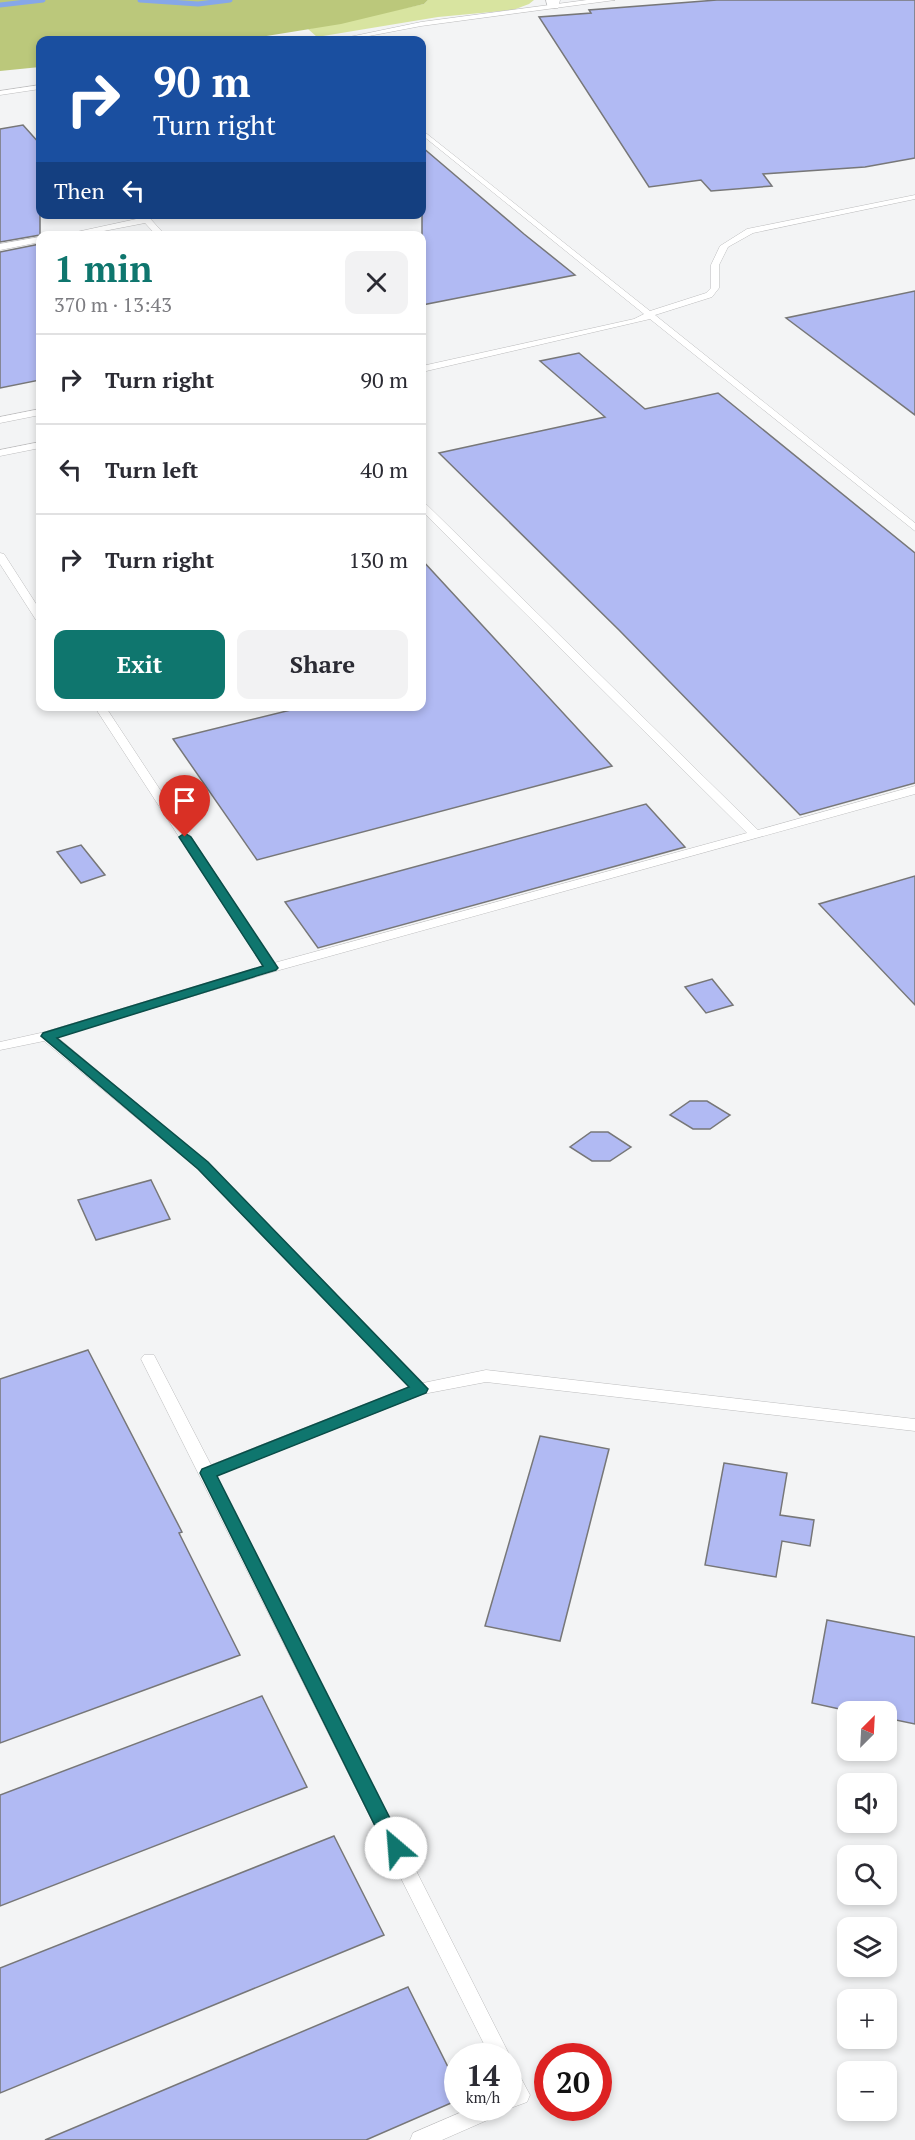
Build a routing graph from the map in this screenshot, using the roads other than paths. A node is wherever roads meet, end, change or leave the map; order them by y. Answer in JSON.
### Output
{"nodes":[{"id":1,"x":611,"y":0,"type":"edge"},
{"id":2,"x":553,"y":3,"type":"edge"},
{"id":3,"x":360,"y":36,"type":"edge"},
{"id":4,"x":36,"y":88,"type":"edge"},
{"id":5,"x":0,"y":93,"type":"edge"},
{"id":6,"x":426,"y":135,"type":"edge"},
{"id":7,"x":915,"y":197,"type":"edge"},
{"id":8,"x":134,"y":219,"type":"edge"},
{"id":9,"x":145,"y":219,"type":"edge"},
{"id":10,"x":83,"y":231,"type":"edge"},
{"id":11,"x":157,"y":231,"type":"edge"},
{"id":12,"x":36,"y":241,"type":"edge"},
{"id":13,"x":0,"y":247,"type":"edge"},
{"id":14,"x":648,"y":314,"type":"junction"},
{"id":15,"x":426,"y":368,"type":"edge"},
{"id":16,"x":36,"y":413,"type":"edge"},
{"id":17,"x":0,"y":420,"type":"edge"},
{"id":18,"x":36,"y":446,"type":"edge"},
{"id":19,"x":0,"y":453,"type":"edge"},
{"id":20,"x":426,"y":510,"type":"edge"},
{"id":21,"x":915,"y":528,"type":"edge"},
{"id":22,"x":0,"y":556,"type":"edge"},
{"id":23,"x":36,"y":612,"type":"edge"},
{"id":24,"x":102,"y":711,"type":"edge"},
{"id":25,"x":915,"y":790,"type":"edge"},
{"id":26,"x":755,"y":834,"type":"junction"},
{"id":27,"x":271,"y":968,"type":"junction"},
{"id":28,"x":47,"y":1036,"type":"junction"},
{"id":29,"x":0,"y":1046,"type":"edge"},
{"id":30,"x":149,"y":1359,"type":"dead end"},
{"id":31,"x":420,"y":1389,"type":"junction"},
{"id":32,"x":915,"y":1425,"type":"edge"},
{"id":33,"x":208,"y":1473,"type":"junction"},
{"id":34,"x":493,"y":2043,"type":"edge"},
{"id":35,"x":463,"y":2121,"type":"edge"},
{"id":36,"x":420,"y":2140,"type":"edge"}],
"edges":[{"from":1,"to":2,"type":"lane"},
{"from":2,"to":3,"type":"lane"},
{"from":4,"to":5,"type":"lane"},
{"from":6,"to":14,"type":"lane"},
{"from":7,"to":14,"type":"lane"},
{"from":8,"to":10,"type":"lane"},
{"from":9,"to":11,"type":"lane"},
{"from":12,"to":13,"type":"lane"},
{"from":14,"to":15,"type":"lane"},
{"from":14,"to":21,"type":"lane"},
{"from":16,"to":17,"type":"lane"},
{"from":18,"to":19,"type":"lane"},
{"from":20,"to":26,"type":"lane"},
{"from":22,"to":23,"type":"lane"},
{"from":24,"to":27,"type":"lane"},
{"from":25,"to":26,"type":"lane"},
{"from":26,"to":27,"type":"lane"},
{"from":27,"to":28,"type":"lane"},
{"from":28,"to":29,"type":"lane"},
{"from":28,"to":31,"type":"lane"},
{"from":30,"to":33,"type":"lane"},
{"from":31,"to":32,"type":"lane"},
{"from":31,"to":33,"type":"lane"},
{"from":33,"to":34,"type":"lane"},
{"from":35,"to":36,"type":"lane"}]}
